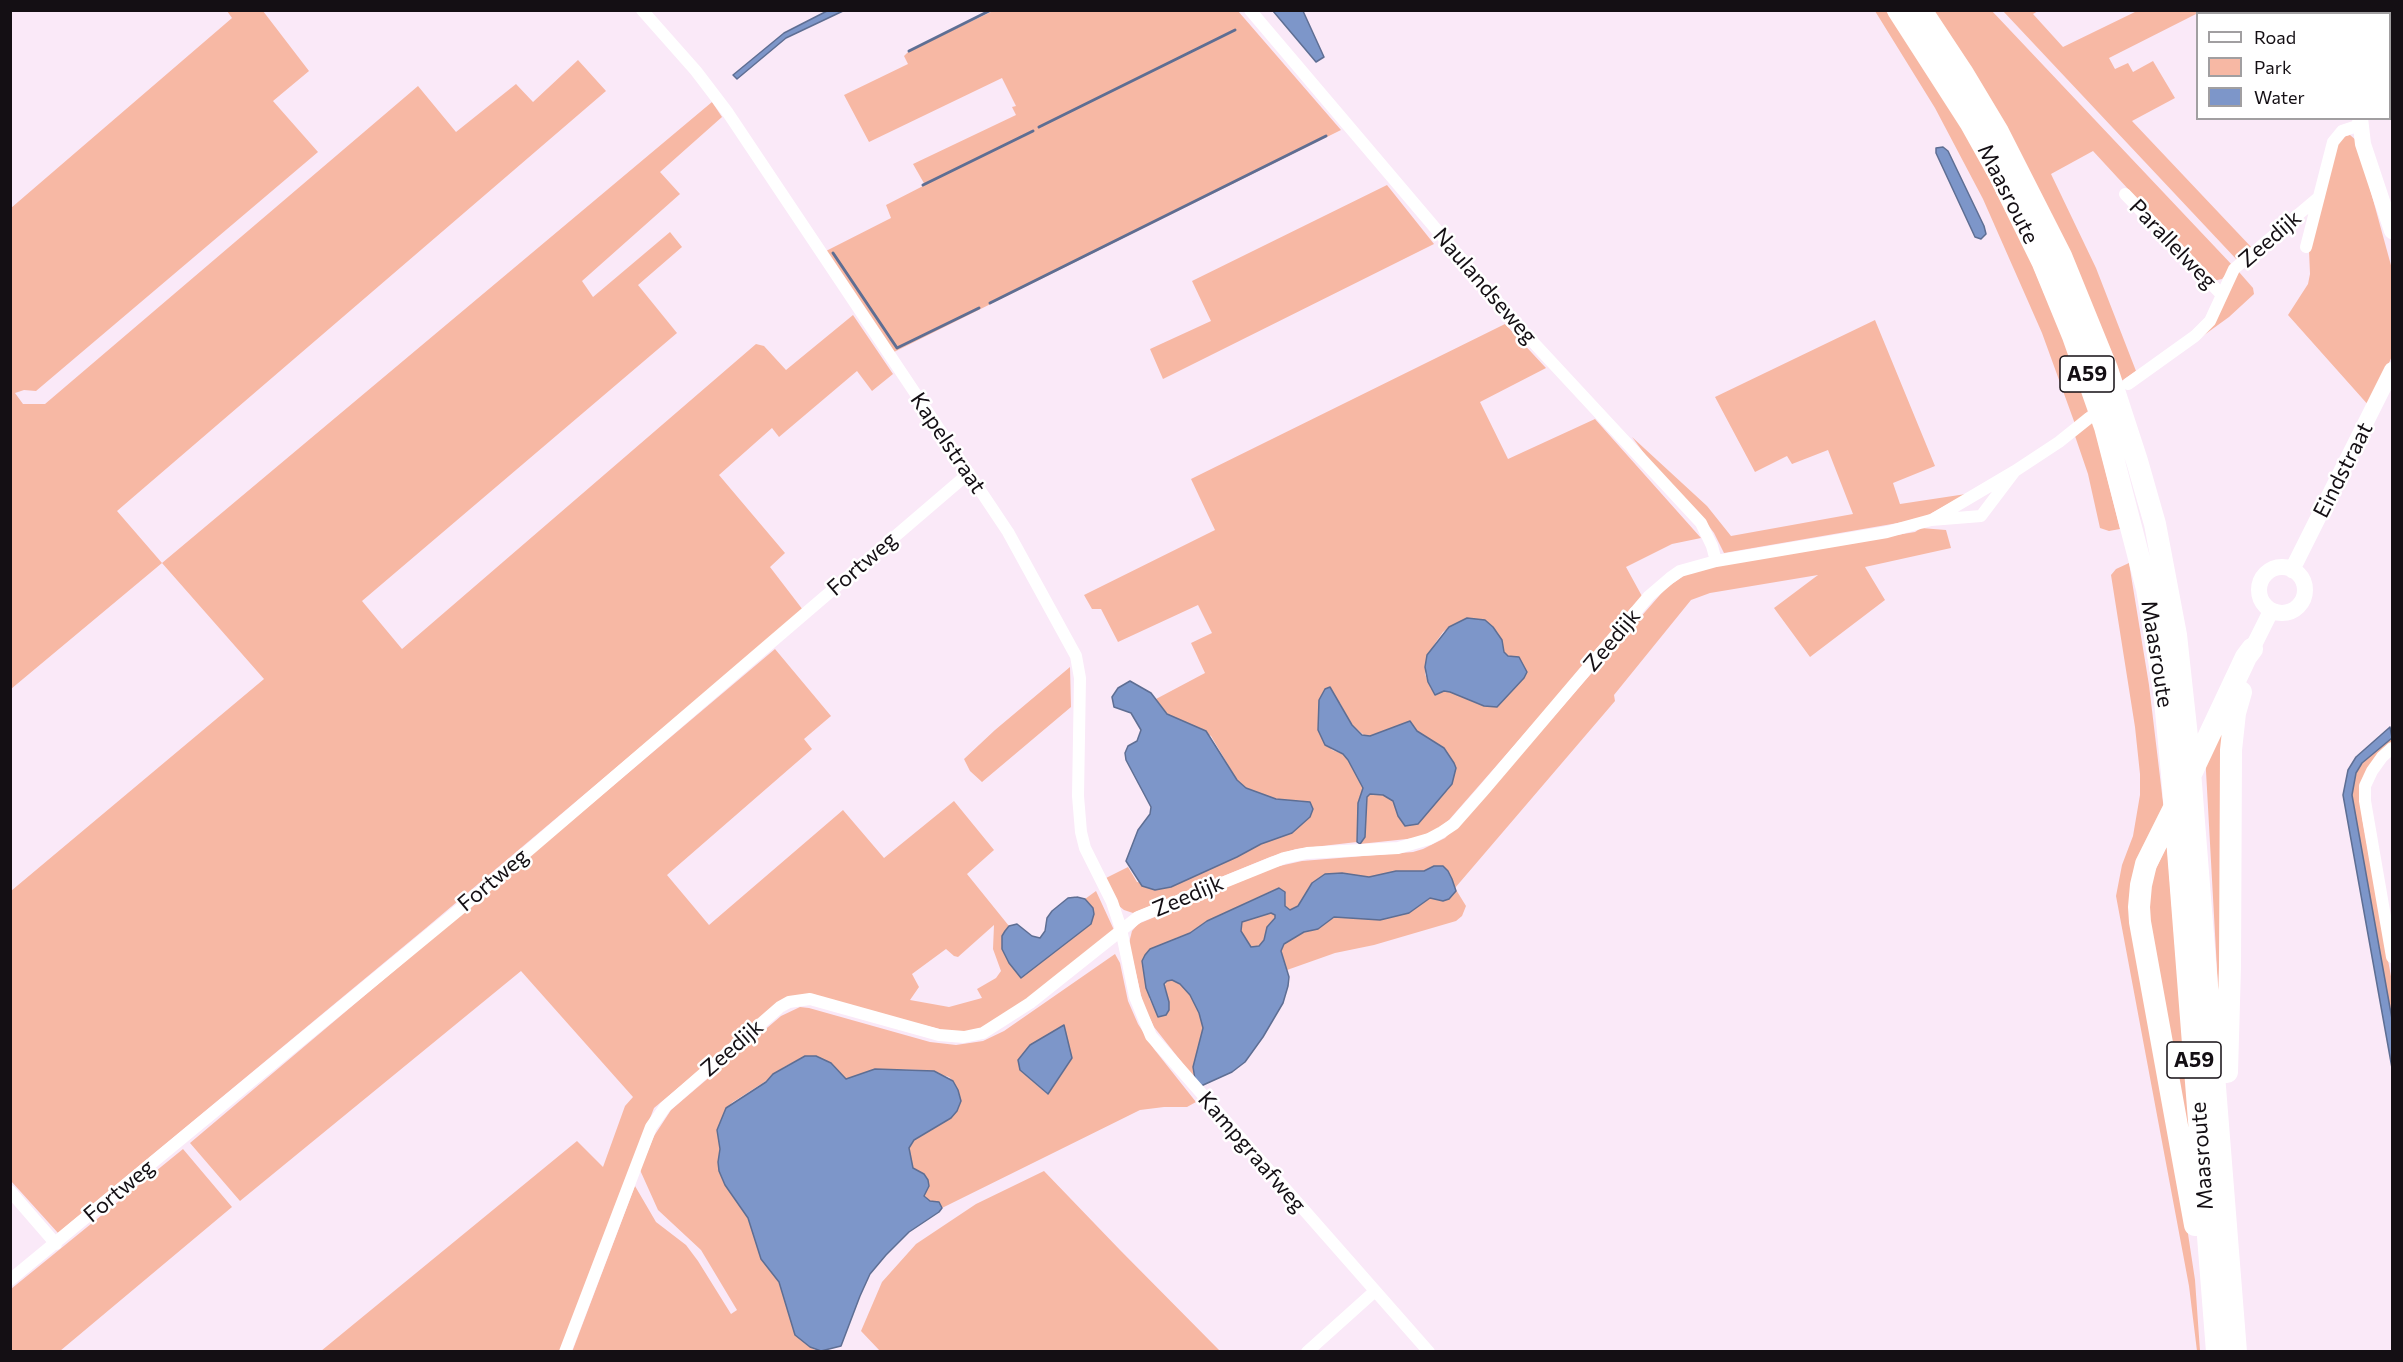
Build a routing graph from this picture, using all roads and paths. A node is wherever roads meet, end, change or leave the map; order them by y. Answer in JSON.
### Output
{"nodes":[{"id":1,"x":642,"y":10,"type":"edge"},
{"id":2,"x":1250,"y":10,"type":"edge"},
{"id":3,"x":1898,"y":10,"type":"edge"},
{"id":4,"x":1922,"y":10,"type":"edge"},
{"id":5,"x":2360,"y":122,"type":"edge"},
{"id":6,"x":2386,"y":191,"type":"edge"},
{"id":7,"x":2125,"y":194,"type":"dead end"},
{"id":8,"x":2319,"y":197,"type":"junction"},
{"id":9,"x":2392,"y":231,"type":"edge"},
{"id":10,"x":2306,"y":247,"type":"dead end"},
{"id":11,"x":2221,"y":294,"type":"junction"},
{"id":12,"x":2392,"y":370,"type":"edge"},
{"id":13,"x":2128,"y":384,"type":"dead end"},
{"id":14,"x":2089,"y":418,"type":"dead end"},
{"id":15,"x":2015,"y":471,"type":"junction"},
{"id":16,"x":969,"y":473,"type":"junction"},
{"id":17,"x":1931,"y":520,"type":"junction"},
{"id":18,"x":1716,"y":561,"type":"junction"},
{"id":19,"x":2292,"y":570,"type":"junction"},
{"id":20,"x":2271,"y":611,"type":"junction"},
{"id":21,"x":2252,"y":649,"type":"junction"},
{"id":22,"x":2392,"y":748,"type":"edge"},
{"id":23,"x":1121,"y":929,"type":"junction"},
{"id":24,"x":2392,"y":957,"type":"edge"},
{"id":25,"x":2219,"y":1133,"type":"junction"},
{"id":26,"x":10,"y":1191,"type":"edge"},
{"id":27,"x":56,"y":1244,"type":"junction"},
{"id":28,"x":2211,"y":1275,"type":"junction"},
{"id":29,"x":10,"y":1280,"type":"edge"},
{"id":30,"x":1375,"y":1291,"type":"junction"},
{"id":31,"x":565,"y":1352,"type":"edge"},
{"id":32,"x":1307,"y":1352,"type":"edge"},
{"id":33,"x":1429,"y":1352,"type":"edge"},
{"id":34,"x":2217,"y":1352,"type":"edge"},
{"id":35,"x":2236,"y":1352,"type":"edge"}],
"edges":[{"from":1,"to":16,"type":"street","name":"Kapelstraat"},
{"from":2,"to":18,"type":"street","name":"Naulandseweg"},
{"from":3,"to":28,"type":"highway","name":"Maasroute","number":"A59"},
{"from":4,"to":25,"type":"highway","name":"Maasroute","number":"A59"},
{"from":5,"to":6,"type":"main road"},
{"from":5,"to":8,"type":"street"},
{"from":6,"to":9,"type":"main road"},
{"from":7,"to":11,"type":"street","name":"Parallelweg"},
{"from":8,"to":10,"type":"street"},
{"from":8,"to":11,"type":"street","name":"Zeedijk"},
{"from":11,"to":13,"type":"street","name":"Zeedijk"},
{"from":12,"to":19,"type":"main road","name":"Eindstraat"},
{"from":14,"to":15,"type":"street","name":"Zeedijk"},
{"from":15,"to":17,"type":"street","name":"Zeedijk"},
{"from":15,"to":17,"type":"street","name":"Zeedijk"},
{"from":16,"to":23,"type":"street","name":"Kapelstraat"},
{"from":16,"to":27,"type":"street","name":"Fortweg"},
{"from":17,"to":18,"type":"street","name":"Zeedijk"},
{"from":18,"to":23,"type":"street","name":"Zeedijk"},
{"from":19,"to":20,"type":"main road"},
{"from":19,"to":20,"type":"main road"},
{"from":20,"to":21,"type":"main road"},
{"from":21,"to":25,"type":"highway","number":"A59"},
{"from":21,"to":28,"type":"highway","number":"A59"},
{"from":22,"to":24,"type":"street"},
{"from":23,"to":30,"type":"street","name":"Kampgraafweg"},
{"from":23,"to":31,"type":"street","name":"Zeedijk"},
{"from":25,"to":35,"type":"highway","name":"Maasroute","number":"A59"},
{"from":26,"to":27,"type":"street"},
{"from":27,"to":29,"type":"street","name":"Fortweg"},
{"from":28,"to":34,"type":"highway","name":"Maasroute","number":"A59"},
{"from":30,"to":32,"type":"street"},
{"from":30,"to":33,"type":"street","name":"Kampgraafweg"}]}
